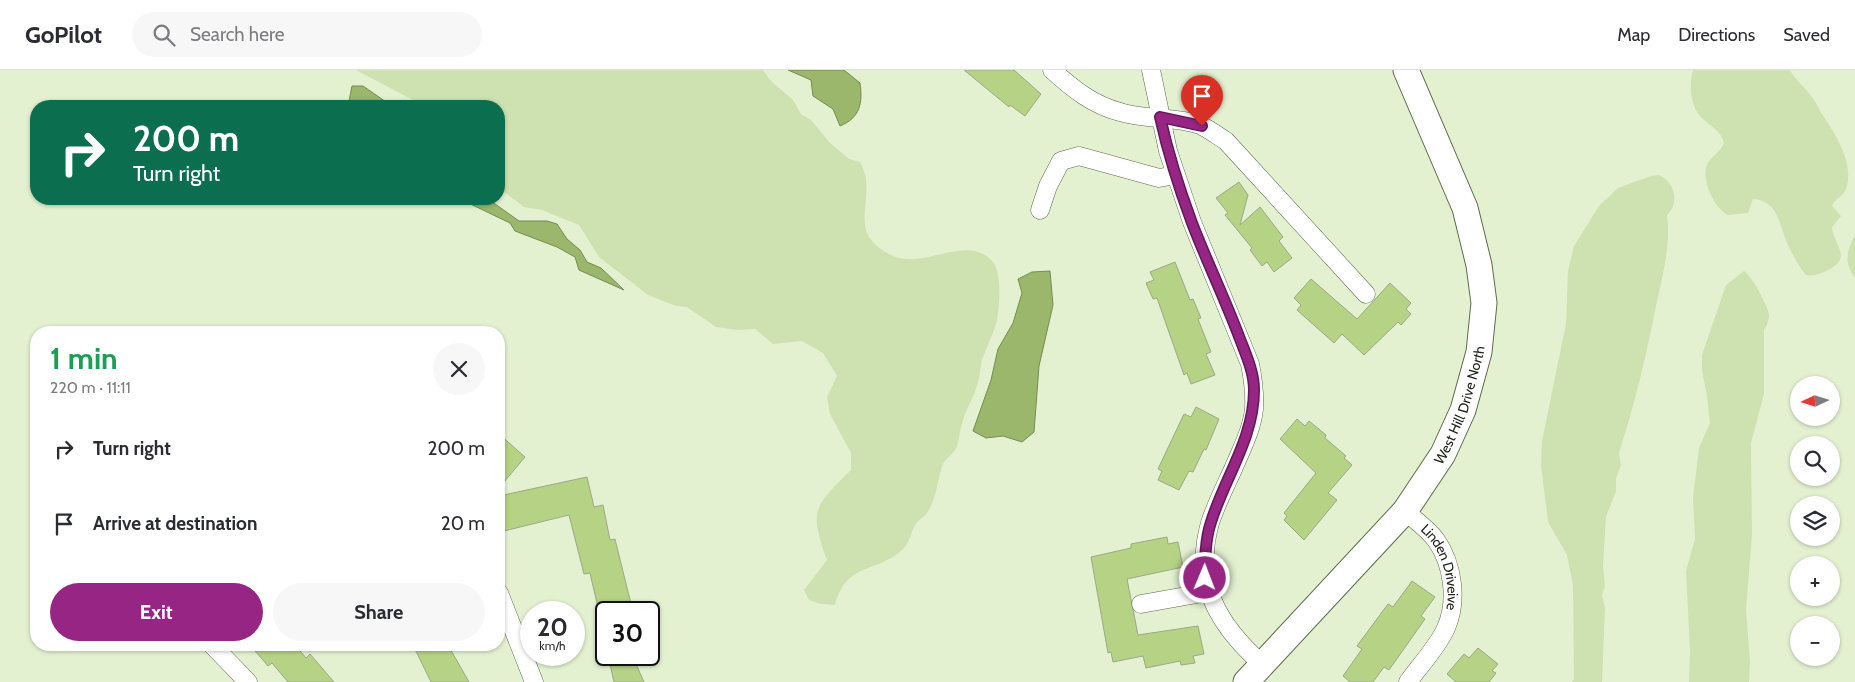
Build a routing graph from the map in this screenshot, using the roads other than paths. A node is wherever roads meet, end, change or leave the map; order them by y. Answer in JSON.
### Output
{"nodes":[{"id":1,"x":1052,"y":70,"type":"edge"},
{"id":2,"x":1151,"y":70,"type":"edge"},
{"id":3,"x":1406,"y":70,"type":"edge"},
{"id":4,"x":1160,"y":117,"type":"junction"},
{"id":5,"x":1176,"y":174,"type":"junction"},
{"id":6,"x":1040,"y":210,"type":"dead end"},
{"id":7,"x":1366,"y":294,"type":"dead end"},
{"id":8,"x":1405,"y":511,"type":"junction"},
{"id":9,"x":1208,"y":592,"type":"junction"},
{"id":10,"x":1141,"y":604,"type":"dead end"},
{"id":11,"x":505,"y":608,"type":"edge"},
{"id":12,"x":218,"y":651,"type":"edge"},
{"id":13,"x":1254,"y":673,"type":"edge"},
{"id":14,"x":248,"y":682,"type":"edge"},
{"id":15,"x":534,"y":682,"type":"edge"},
{"id":16,"x":1408,"y":682,"type":"edge"}],
"edges":[{"from":1,"to":4,"type":"street"},
{"from":2,"to":4,"type":"street"},
{"from":3,"to":8,"type":"street","name":"West Hill Drive North"},
{"from":4,"to":5,"type":"street"},
{"from":4,"to":7,"type":"street"},
{"from":5,"to":6,"type":"street"},
{"from":5,"to":9,"type":"street"},
{"from":8,"to":13,"type":"street","name":"West Hill Drive North"},
{"from":8,"to":16,"type":"street","name":"Linden Driveive"},
{"from":9,"to":10,"type":"street"},
{"from":9,"to":13,"type":"street"},
{"from":11,"to":15,"type":"street"},
{"from":12,"to":14,"type":"street"}]}
